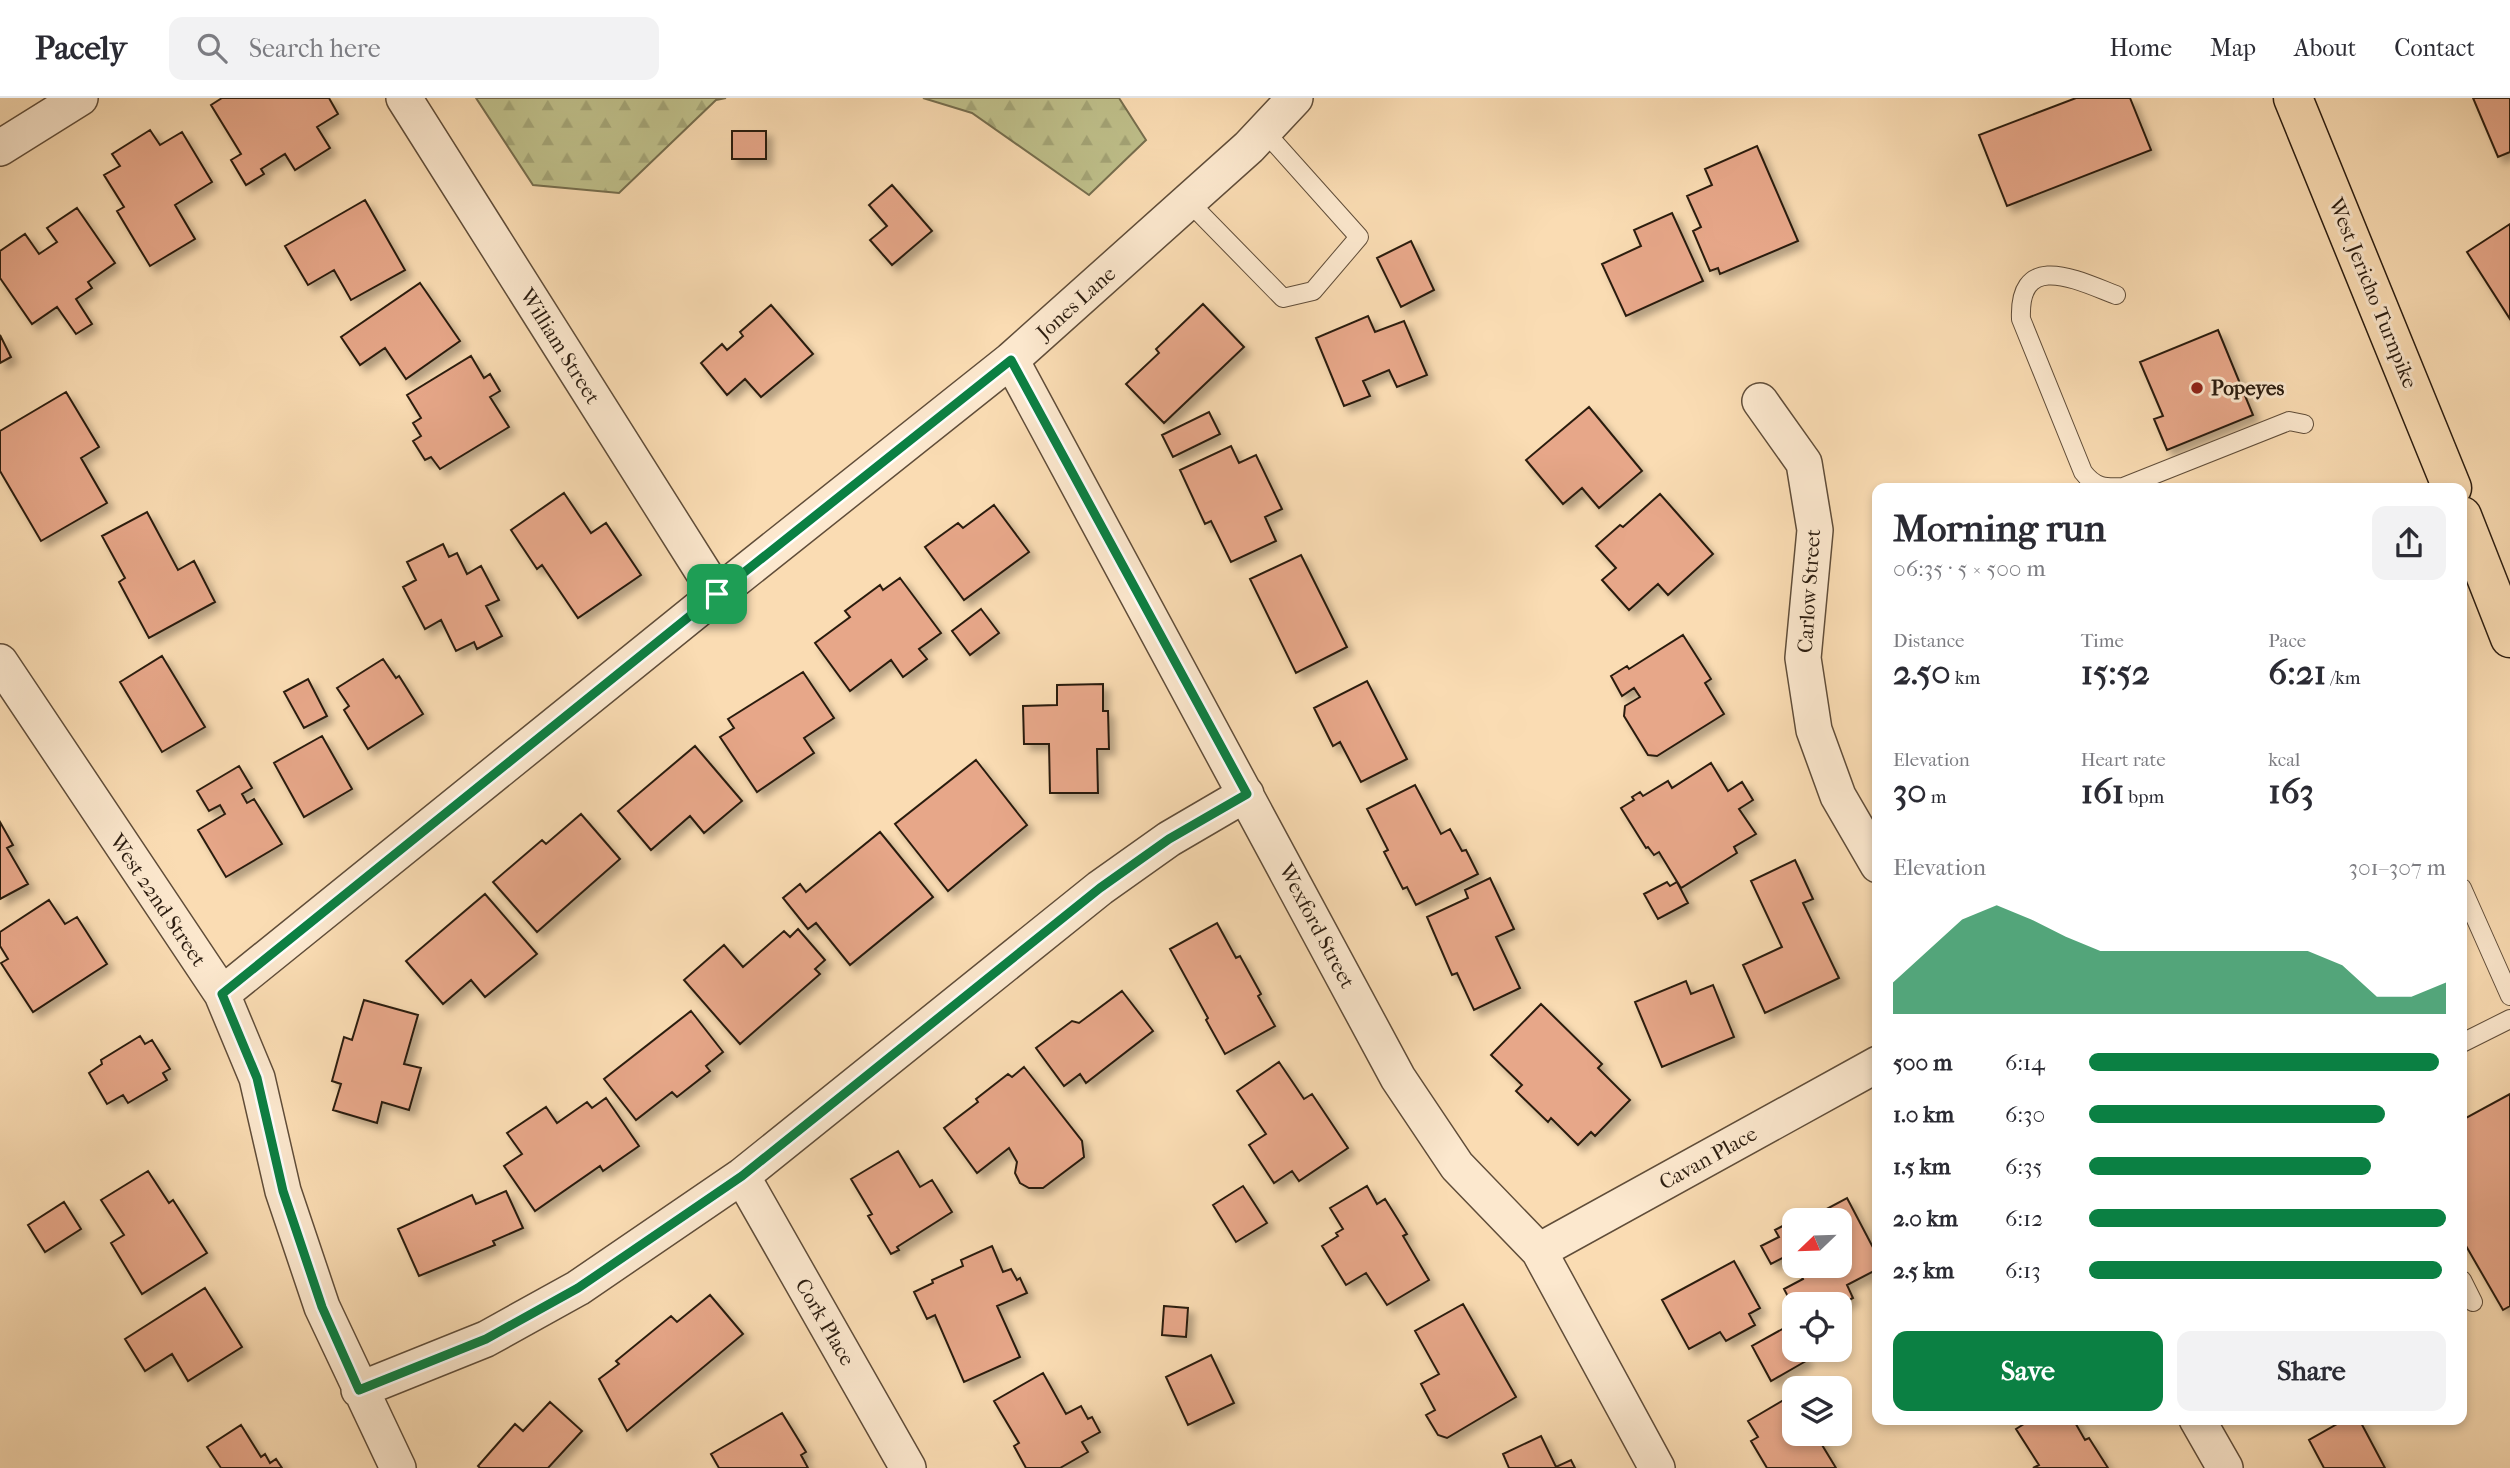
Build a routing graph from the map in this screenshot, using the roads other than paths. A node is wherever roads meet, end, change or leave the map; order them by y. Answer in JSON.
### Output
{"nodes":[{"id":1,"x":80,"y":98,"type":"edge"},
{"id":2,"x":404,"y":98,"type":"edge"},
{"id":3,"x":1295,"y":98,"type":"edge"},
{"id":4,"x":2293,"y":98,"type":"edge"},
{"id":5,"x":1265,"y":132,"type":"junction"},
{"id":6,"x":0,"y":148,"type":"edge"},
{"id":7,"x":1189,"y":201,"type":"junction"},
{"id":8,"x":2116,"y":295,"type":"dead end"},
{"id":9,"x":1011,"y":360,"type":"junction"},
{"id":10,"x":1760,"y":401,"type":"dead end"},
{"id":11,"x":2304,"y":425,"type":"dead end"},
{"id":12,"x":2094,"y":483,"type":"edge"},
{"id":13,"x":2133,"y":483,"type":"edge"},
{"id":14,"x":2450,"y":483,"type":"edge"},
{"id":15,"x":2467,"y":529,"type":"edge"},
{"id":16,"x":717,"y":594,"type":"junction"},
{"id":17,"x":2510,"y":638,"type":"edge"},
{"id":18,"x":0,"y":662,"type":"edge"},
{"id":19,"x":1247,"y":794,"type":"junction"},
{"id":20,"x":1872,"y":855,"type":"edge"},
{"id":21,"x":2467,"y":899,"type":"edge"},
{"id":22,"x":222,"y":994,"type":"junction"},
{"id":23,"x":2510,"y":996,"type":"edge"},
{"id":24,"x":2510,"y":1018,"type":"edge"},
{"id":25,"x":2467,"y":1040,"type":"edge"},
{"id":26,"x":1872,"y":1067,"type":"edge"},
{"id":27,"x":742,"y":1176,"type":"junction"},
{"id":28,"x":1539,"y":1251,"type":"junction"},
{"id":29,"x":2467,"y":1290,"type":"edge"},
{"id":30,"x":2473,"y":1302,"type":"dead end"},
{"id":31,"x":359,"y":1390,"type":"junction"},
{"id":32,"x":2200,"y":1425,"type":"edge"},
{"id":33,"x":398,"y":1468,"type":"edge"},
{"id":34,"x":908,"y":1468,"type":"edge"},
{"id":35,"x":1657,"y":1468,"type":"edge"},
{"id":36,"x":2225,"y":1468,"type":"edge"}],
"edges":[{"from":1,"to":6,"type":"street"},
{"from":2,"to":16,"type":"street","name":"William Street"},
{"from":3,"to":5,"type":"street","name":"Jones Lane"},
{"from":4,"to":14,"type":"main road","name":"West Jericho Turnpike"},
{"from":5,"to":7,"type":"street","name":"Jones Lane"},
{"from":5,"to":7,"type":"lane"},
{"from":7,"to":9,"type":"street","name":"Jones Lane"},
{"from":8,"to":12,"type":"lane"},
{"from":9,"to":16,"type":"street","name":"Jones Lane"},
{"from":9,"to":19,"type":"street","name":"Wexford Street"},
{"from":10,"to":20,"type":"street","name":"Carlow Street"},
{"from":11,"to":13,"type":"lane"},
{"from":15,"to":17,"type":"main road"},
{"from":16,"to":22,"type":"street","name":"Jones Lane"},
{"from":18,"to":22,"type":"street","name":"West 22nd Street"},
{"from":19,"to":27,"type":"street"},
{"from":19,"to":28,"type":"street","name":"Wexford Street"},
{"from":21,"to":23,"type":"lane"},
{"from":22,"to":31,"type":"street","name":"West 22nd Street"},
{"from":24,"to":25,"type":"lane"},
{"from":26,"to":28,"type":"street","name":"Cavan Place"},
{"from":27,"to":31,"type":"street"},
{"from":27,"to":34,"type":"street","name":"Cork Place"},
{"from":28,"to":35,"type":"street","name":"Wexford Street"},
{"from":29,"to":30,"type":"lane"},
{"from":31,"to":33,"type":"street","name":"West 22nd Street"},
{"from":32,"to":36,"type":"street"}]}
